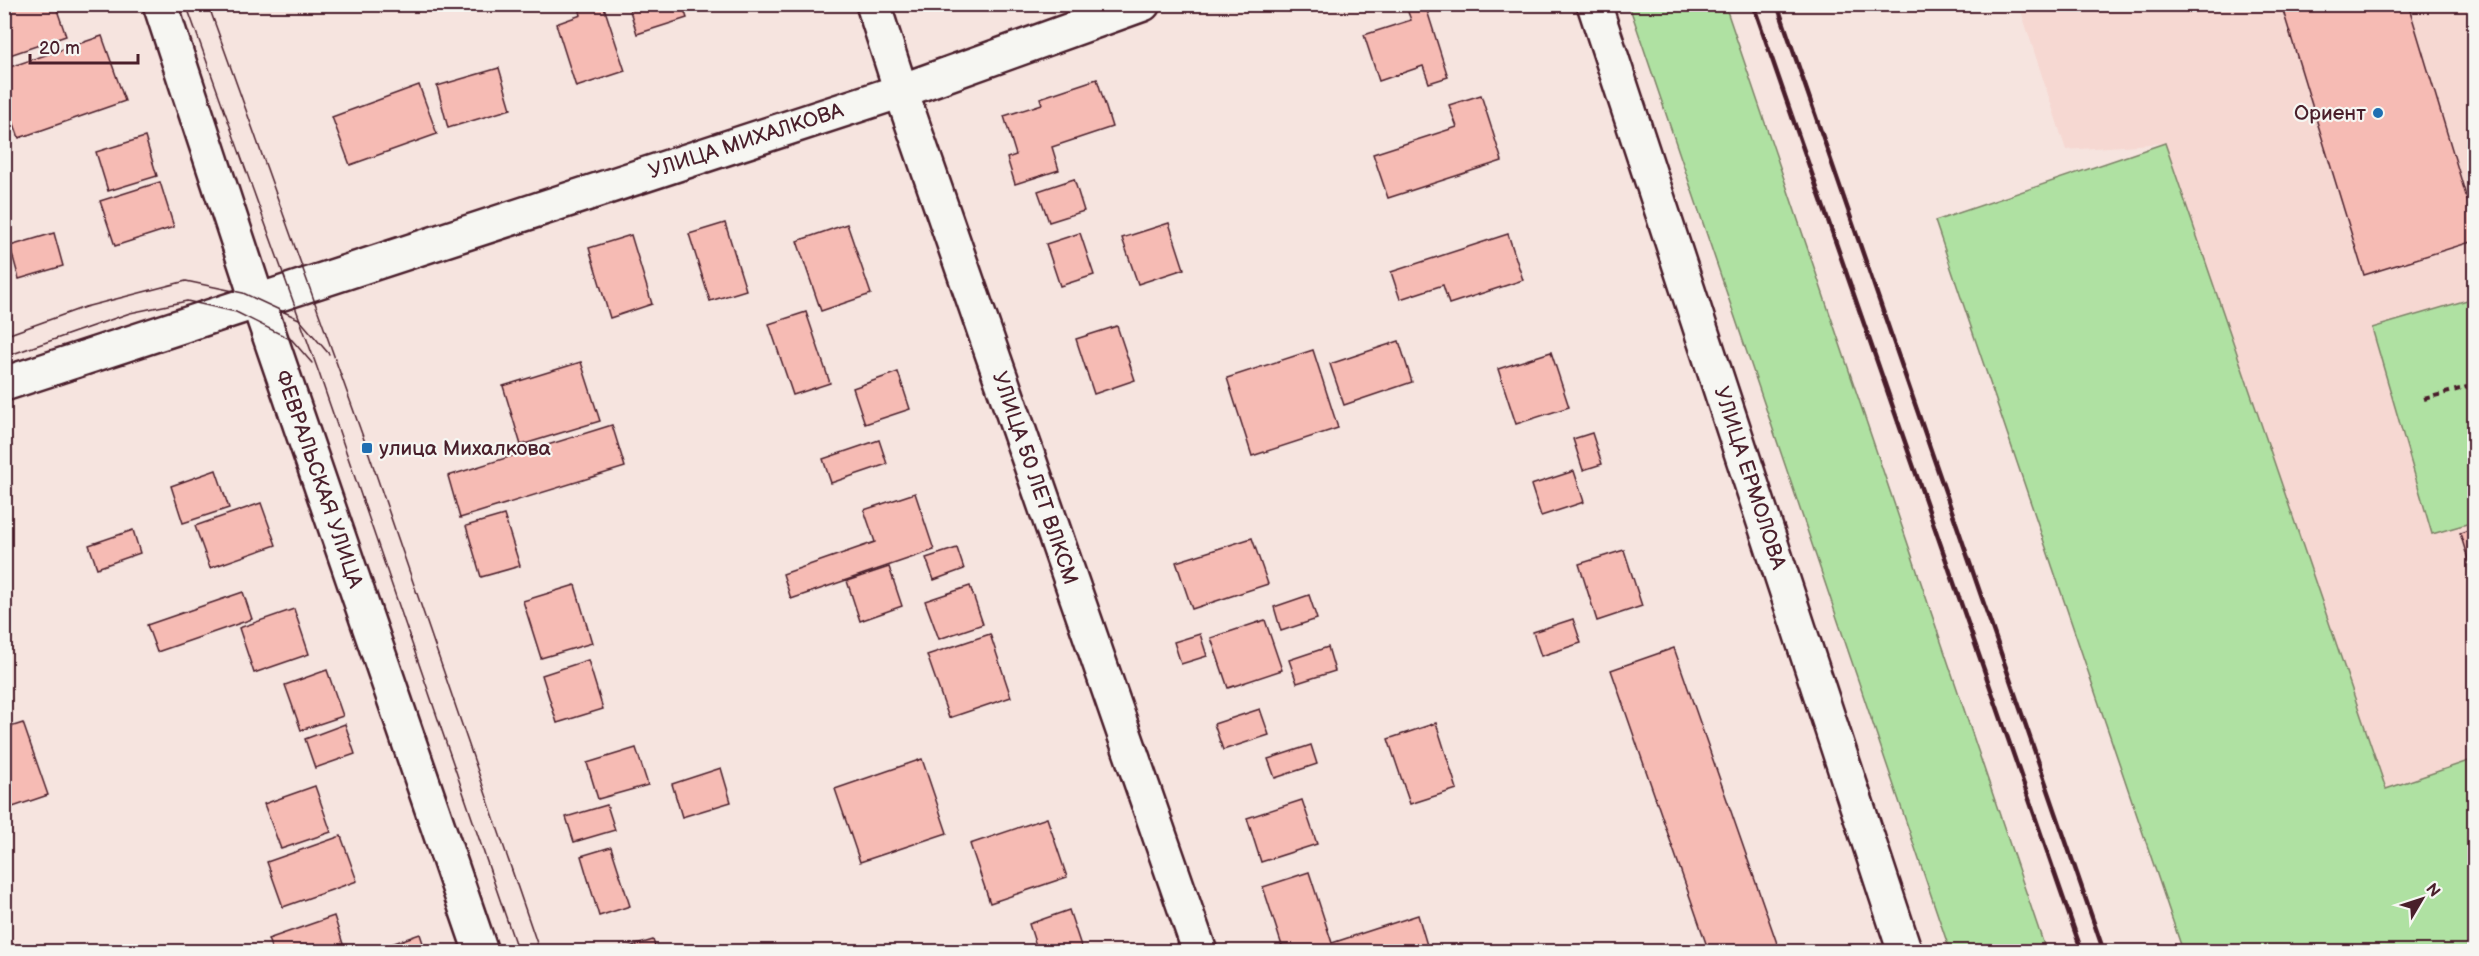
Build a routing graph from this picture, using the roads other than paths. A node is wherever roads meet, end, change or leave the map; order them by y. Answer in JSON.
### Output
{"nodes":[{"id":1,"x":160,"y":4,"type":"edge"},
{"id":2,"x":873,"y":4,"type":"edge"},
{"id":3,"x":1143,"y":4,"type":"edge"},
{"id":4,"x":1594,"y":4,"type":"edge"},
{"id":5,"x":901,"y":91,"type":"junction"},
{"id":6,"x":257,"y":299,"type":"junction"},
{"id":7,"x":4,"y":384,"type":"edge"},
{"id":8,"x":481,"y":951,"type":"edge"},
{"id":9,"x":1200,"y":951,"type":"edge"},
{"id":10,"x":1905,"y":951,"type":"edge"}],
"edges":[{"from":1,"to":6,"type":"street","name":"ФЕВРАЛЬСКАЯ УЛИЦА"},
{"from":2,"to":5,"type":"street","name":"УЛИЦА 50 ЛЕТ ВЛКСМ"},
{"from":3,"to":5,"type":"street","name":"УЛИЦА МИХАЛКОВА"},
{"from":4,"to":10,"type":"street","name":"УЛИЦА ЕРМОЛОВА"},
{"from":5,"to":6,"type":"street","name":"УЛИЦА МИХАЛКОВА"},
{"from":5,"to":9,"type":"street","name":"УЛИЦА 50 ЛЕТ ВЛКСМ"},
{"from":6,"to":7,"type":"street","name":"УЛИЦА МИХАЛКОВА"},
{"from":6,"to":8,"type":"street","name":"ФЕВРАЛЬСКАЯ УЛИЦА"}]}
